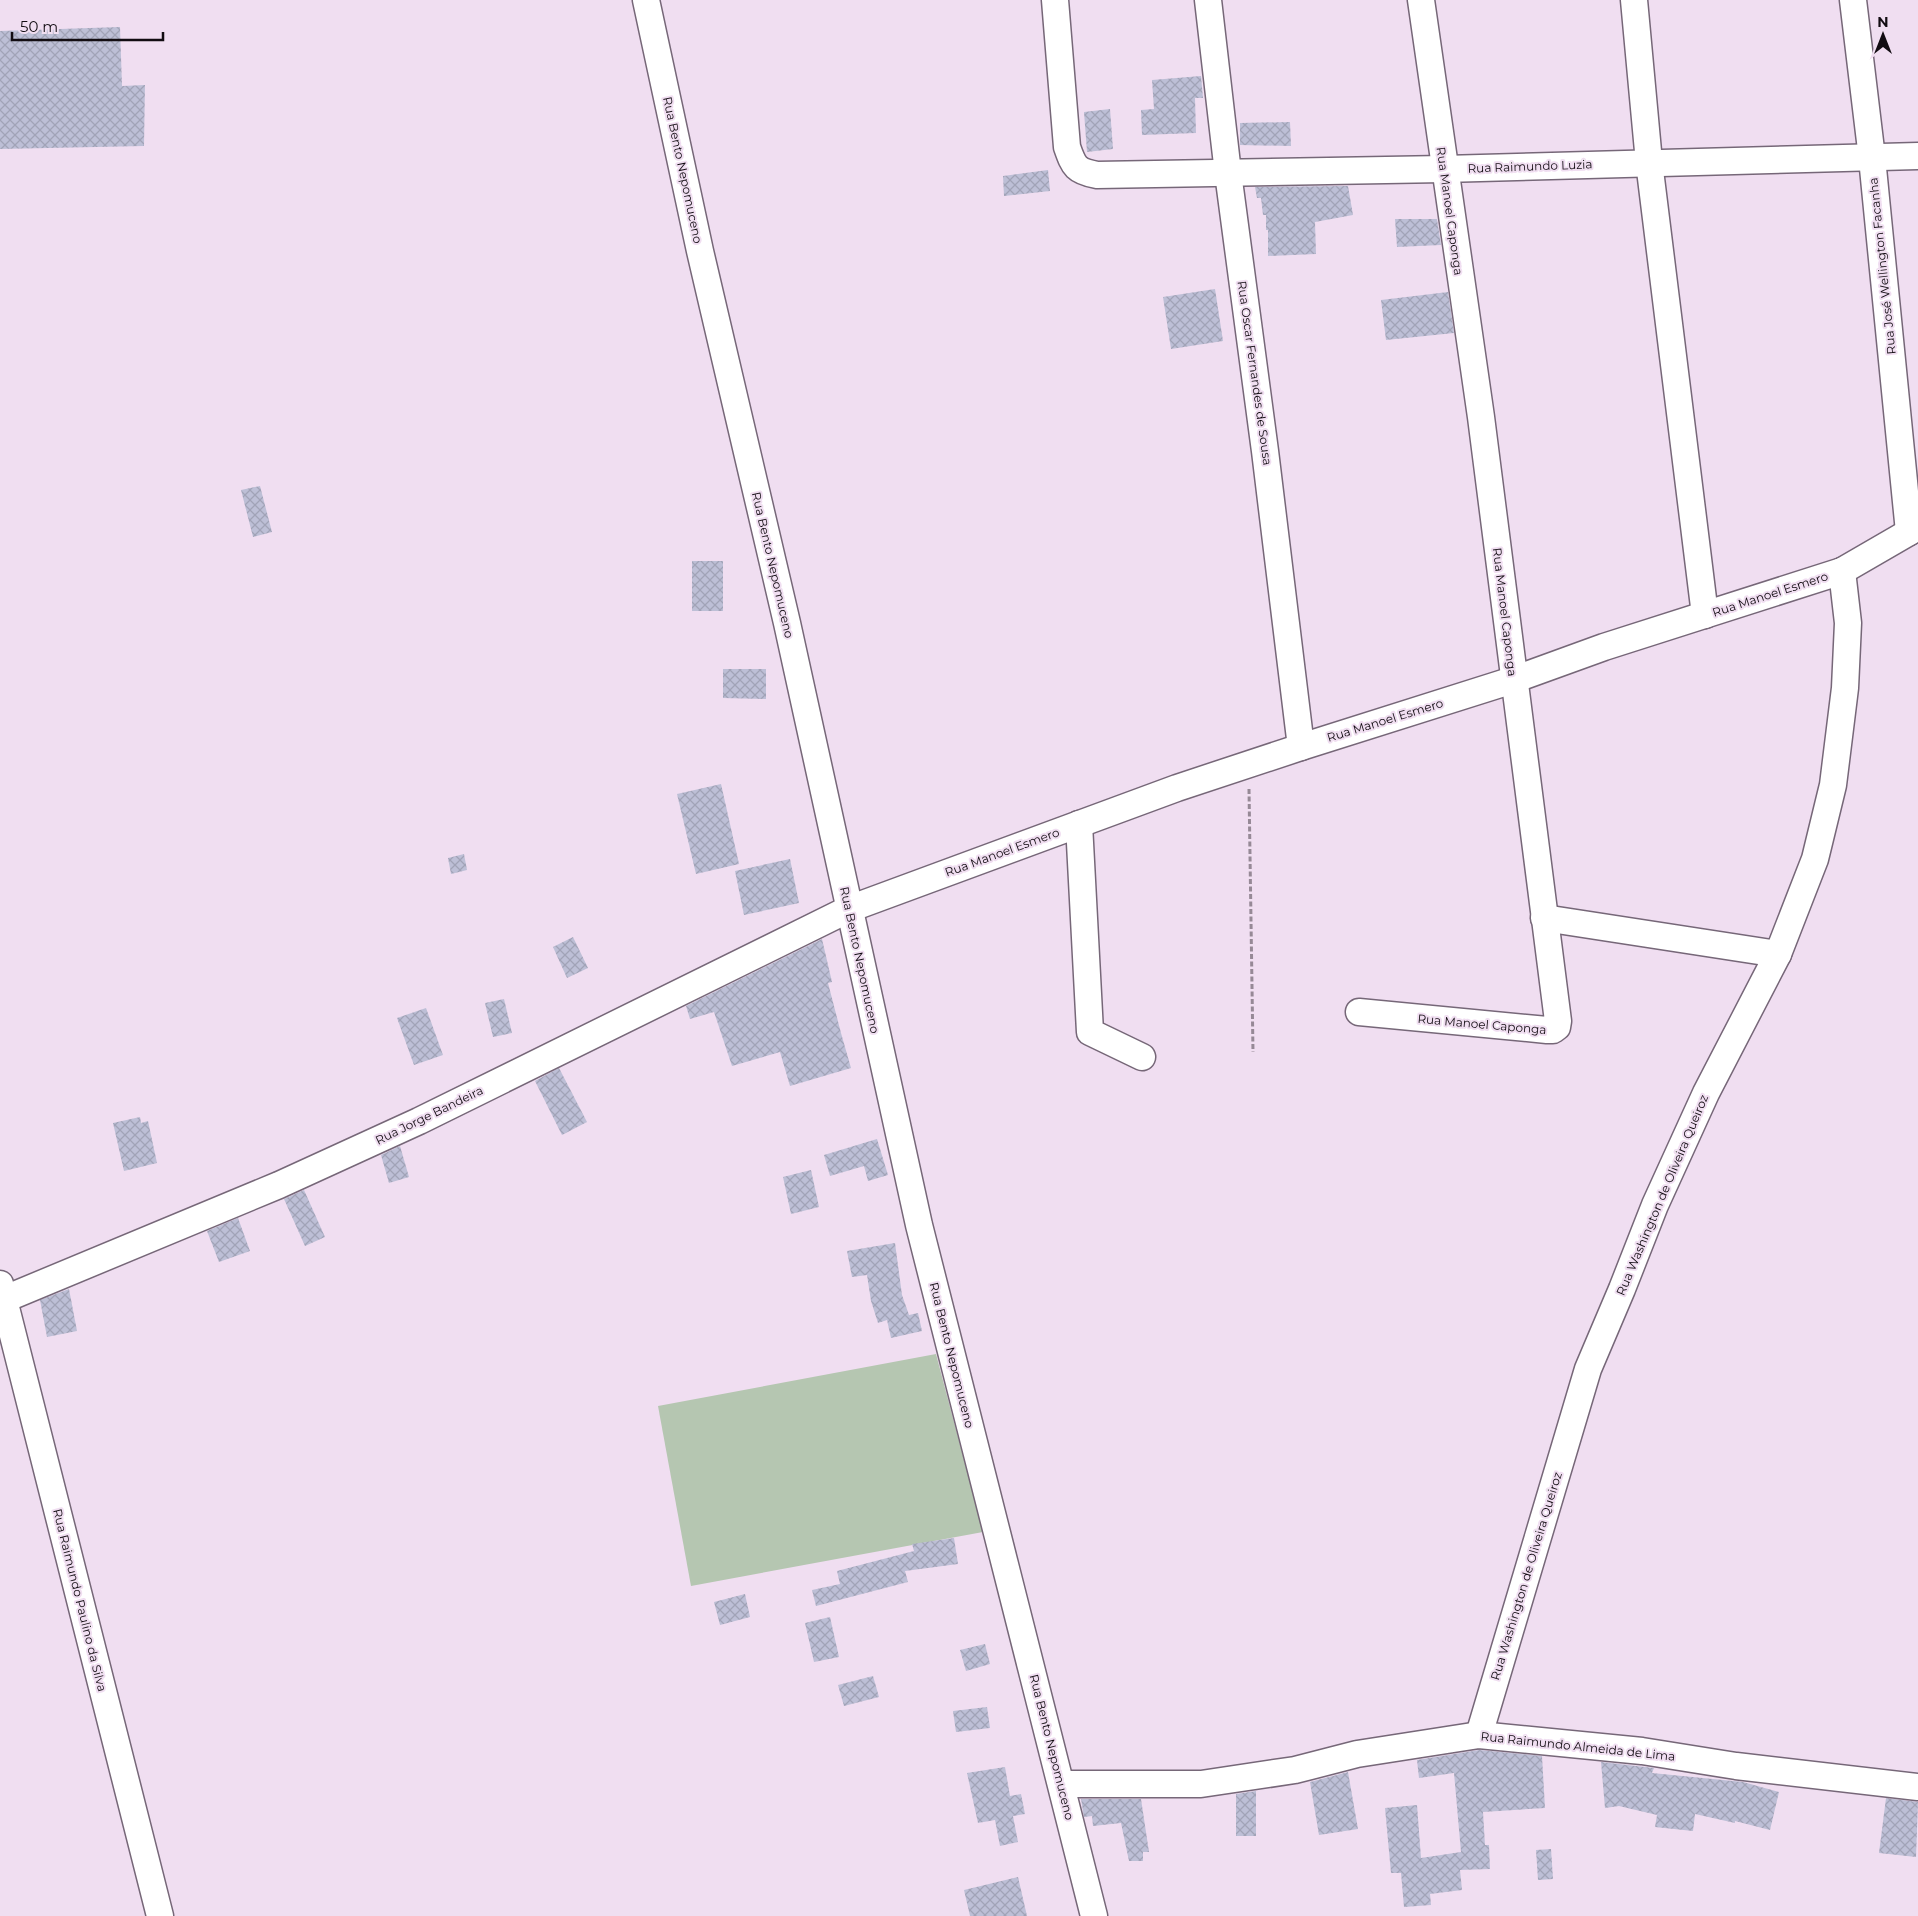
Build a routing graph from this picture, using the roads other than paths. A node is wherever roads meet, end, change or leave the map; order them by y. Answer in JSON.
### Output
{"nodes":[{"id":1,"x":646,"y":0,"type":"edge"},
{"id":2,"x":1055,"y":0,"type":"edge"},
{"id":3,"x":1208,"y":0,"type":"edge"},
{"id":4,"x":1421,"y":0,"type":"edge"},
{"id":5,"x":1634,"y":0,"type":"edge"},
{"id":6,"x":1853,"y":0,"type":"edge"},
{"id":7,"x":1918,"y":156,"type":"edge"},
{"id":8,"x":1872,"y":158,"type":"junction"},
{"id":9,"x":1649,"y":162,"type":"junction"},
{"id":10,"x":1444,"y":169,"type":"junction"},
{"id":11,"x":1228,"y":173,"type":"junction"},
{"id":12,"x":1913,"y":529,"type":"edge"},
{"id":13,"x":1842,"y":571,"type":"junction"},
{"id":14,"x":1704,"y":615,"type":"junction"},
{"id":15,"x":1513,"y":680,"type":"junction"},
{"id":16,"x":1301,"y":747,"type":"junction"},
{"id":17,"x":1079,"y":824,"type":"junction"},
{"id":18,"x":849,"y":909,"type":"junction"},
{"id":19,"x":1544,"y":918,"type":"junction"},
{"id":20,"x":1778,"y":954,"type":"junction"},
{"id":21,"x":1359,"y":1012,"type":"dead end"},
{"id":22,"x":1142,"y":1057,"type":"dead end"},
{"id":23,"x":1,"y":1295,"type":"edge"},
{"id":24,"x":1479,"y":1735,"type":"junction"},
{"id":25,"x":1062,"y":1784,"type":"junction"},
{"id":26,"x":1918,"y":1786,"type":"edge"},
{"id":27,"x":160,"y":1916,"type":"edge"},
{"id":28,"x":1094,"y":1916,"type":"edge"}],
"edges":[{"from":1,"to":18,"type":"street","name":"Rua Bento Nepomuceno"},
{"from":2,"to":11,"type":"street","name":"Rua Raimundo Luzia"},
{"from":3,"to":11,"type":"street","name":"Rua Oscar Fernandes de Sousa"},
{"from":4,"to":10,"type":"street","name":"Rua Manoel Caponga"},
{"from":5,"to":9,"type":"street"},
{"from":6,"to":8,"type":"street","name":"Rua José Wellington Facanha"},
{"from":7,"to":8,"type":"street","name":"Rua Raimundo Luzia"},
{"from":8,"to":9,"type":"street","name":"Rua Raimundo Luzia"},
{"from":8,"to":12,"type":"street","name":"Rua José Wellington Facanha"},
{"from":9,"to":10,"type":"street","name":"Rua Raimundo Luzia"},
{"from":9,"to":14,"type":"street"},
{"from":10,"to":11,"type":"street","name":"Rua Raimundo Luzia"},
{"from":10,"to":15,"type":"street","name":"Rua Manoel Caponga"},
{"from":11,"to":16,"type":"street","name":"Rua Oscar Fernandes de Sousa"},
{"from":12,"to":13,"type":"street","name":"Rua Manoel Esmero"},
{"from":13,"to":14,"type":"street","name":"Rua Manoel Esmero"},
{"from":13,"to":20,"type":"street","name":"Rua Washington de Oliveira Queiroz"},
{"from":14,"to":15,"type":"street","name":"Rua Manoel Esmero"},
{"from":15,"to":16,"type":"street","name":"Rua Manoel Esmero"},
{"from":15,"to":19,"type":"street","name":"Rua Manoel Caponga"},
{"from":16,"to":17,"type":"street","name":"Rua Manoel Esmero"},
{"from":17,"to":18,"type":"street","name":"Rua Manoel Esmero"},
{"from":17,"to":22,"type":"street"},
{"from":18,"to":23,"type":"street","name":"Rua Jorge Bandeira"},
{"from":18,"to":25,"type":"street","name":"Rua Bento Nepomuceno"},
{"from":19,"to":20,"type":"street"},
{"from":19,"to":21,"type":"street","name":"Rua Manoel Caponga"},
{"from":20,"to":24,"type":"street","name":"Rua Washington de Oliveira Queiroz"},
{"from":23,"to":27,"type":"street","name":"Rua Raimundo Paulino da Silva"},
{"from":24,"to":25,"type":"street","name":"Rua Raimundo Almeida de Lima"},
{"from":24,"to":26,"type":"street","name":"Rua Raimundo Almeida de Lima"},
{"from":25,"to":28,"type":"street","name":"Rua Bento Nepomuceno"}]}
